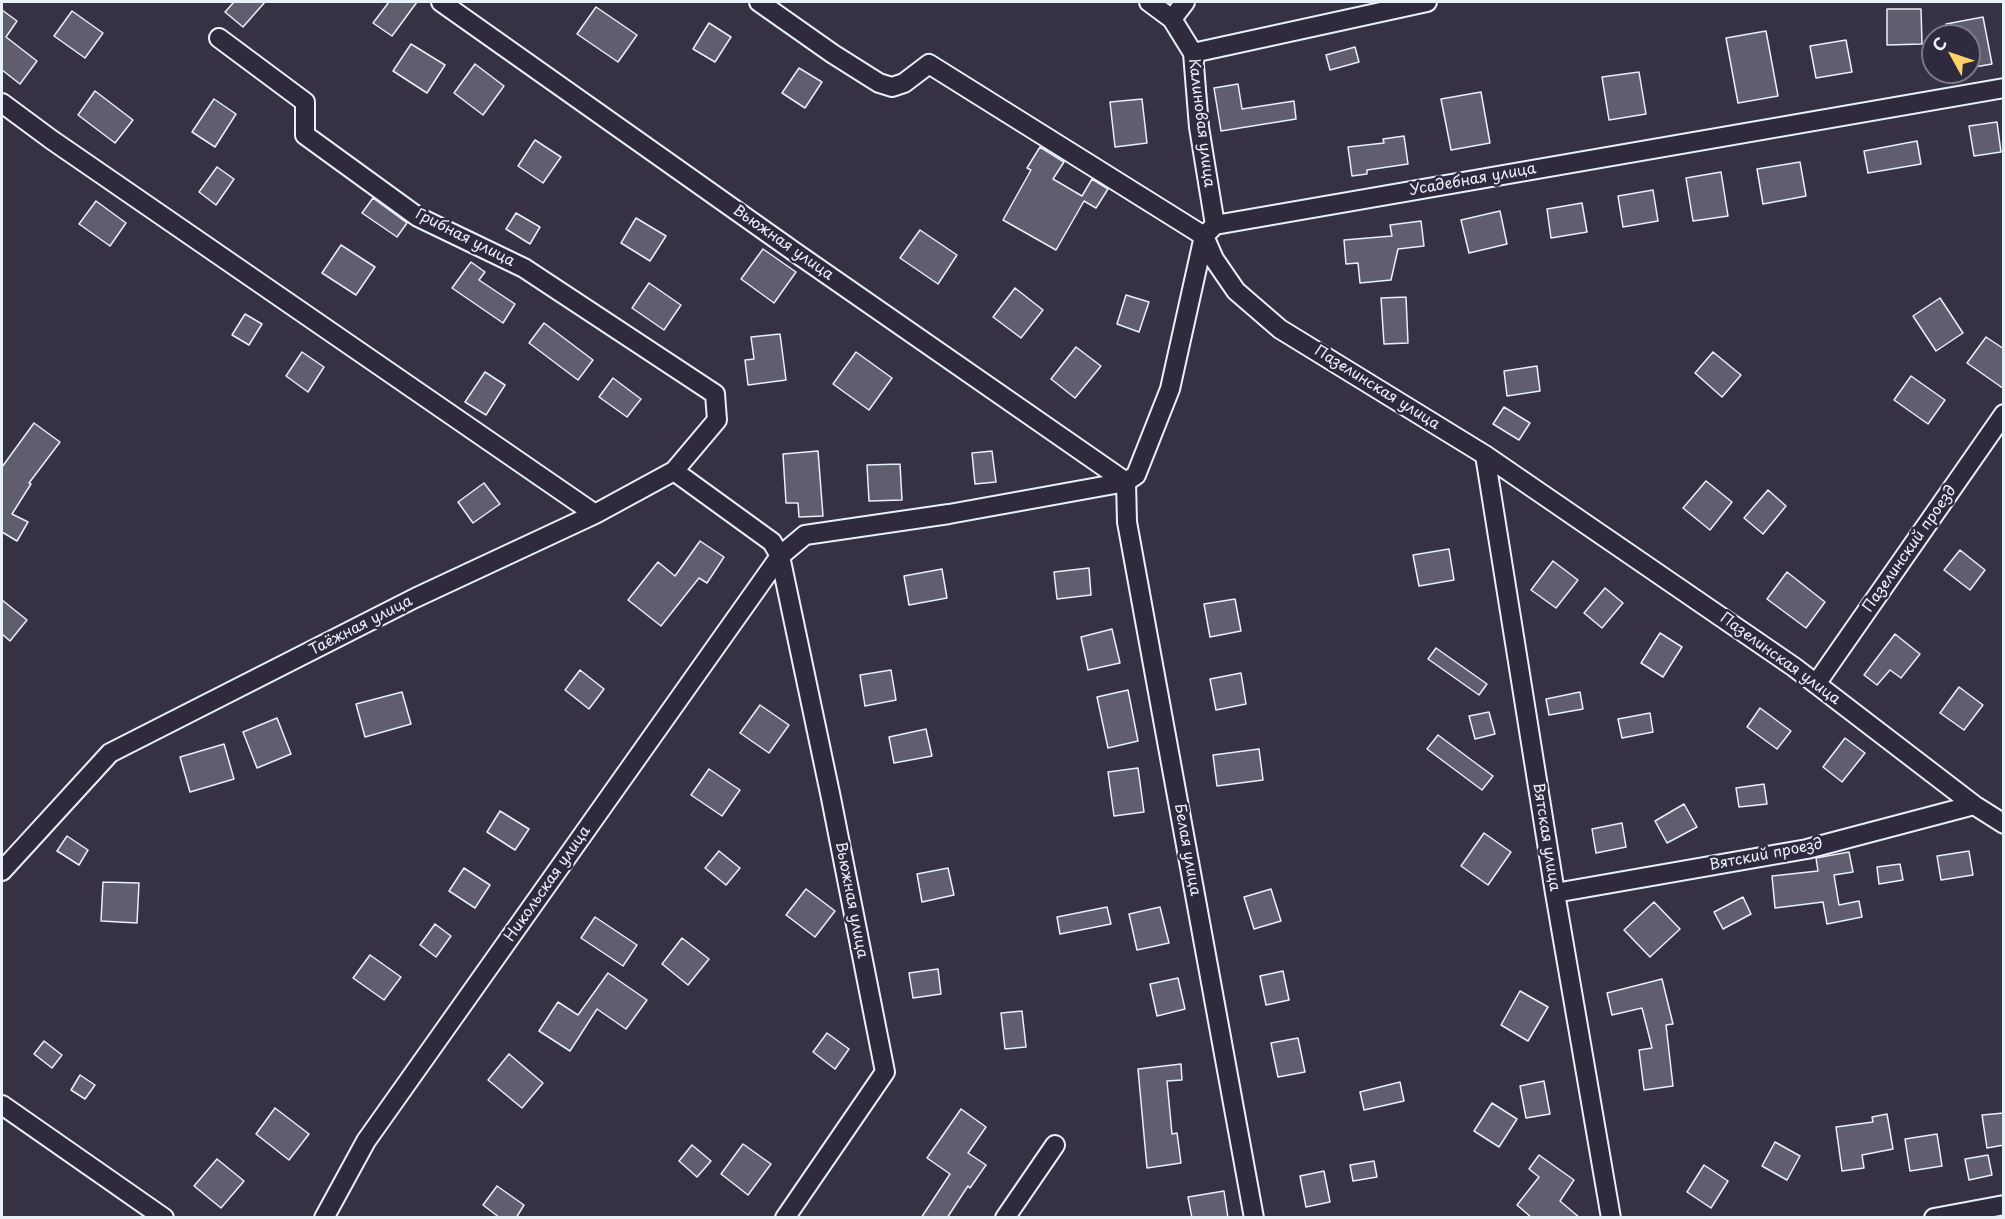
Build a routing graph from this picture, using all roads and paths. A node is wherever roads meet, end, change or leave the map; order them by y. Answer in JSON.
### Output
{"nodes":[{"id":1,"x":441,"y":2,"type":"edge"},
{"id":2,"x":759,"y":2,"type":"edge"},
{"id":3,"x":1149,"y":2,"type":"edge"},
{"id":4,"x":1185,"y":2,"type":"edge"},
{"id":5,"x":1427,"y":2,"type":"edge"},
{"id":6,"x":1172,"y":19,"type":"junction"},
{"id":7,"x":219,"y":38,"type":"dead end"},
{"id":8,"x":1193,"y":53,"type":"junction"},
{"id":9,"x":2004,"y":88,"type":"edge"},
{"id":10,"x":2,"y":103,"type":"edge"},
{"id":11,"x":1210,"y":230,"type":"junction"},
{"id":12,"x":715,"y":394,"type":"joint"},
{"id":13,"x":2004,"y":414,"type":"edge"},
{"id":14,"x":1485,"y":455,"type":"junction"},
{"id":15,"x":674,"y":471,"type":"junction"},
{"id":16,"x":1126,"y":482,"type":"junction"},
{"id":17,"x":596,"y":514,"type":"junction"},
{"id":18,"x":780,"y":556,"type":"junction"},
{"id":19,"x":1816,"y":684,"type":"junction"},
{"id":20,"x":1974,"y":805,"type":"junction"},
{"id":21,"x":2004,"y":824,"type":"edge"},
{"id":22,"x":2,"y":871,"type":"edge"},
{"id":23,"x":1555,"y":893,"type":"junction"},
{"id":24,"x":2,"y":1105,"type":"edge"},
{"id":25,"x":1055,"y":1145,"type":"dead end"},
{"id":26,"x":2004,"y":1206,"type":"edge"},
{"id":27,"x":164,"y":1218,"type":"edge"},
{"id":28,"x":324,"y":1218,"type":"edge"},
{"id":29,"x":785,"y":1218,"type":"edge"},
{"id":30,"x":1005,"y":1218,"type":"edge"},
{"id":31,"x":1254,"y":1218,"type":"edge"},
{"id":32,"x":1611,"y":1218,"type":"edge"},
{"id":33,"x":1934,"y":1218,"type":"edge"}],
"edges":[{"from":1,"to":16,"type":"street","name":"Вьюжная улица"},
{"from":2,"to":11,"type":"street"},
{"from":3,"to":6,"type":"street","name":"Калиновая улица"},
{"from":4,"to":6,"type":"street"},
{"from":5,"to":8,"type":"street"},
{"from":6,"to":8,"type":"street","name":"Калиновая улица"},
{"from":7,"to":12,"type":"street","name":"Грибная улица"},
{"from":8,"to":11,"type":"street","name":"Калиновая улица"},
{"from":9,"to":11,"type":"street","name":"Усадебная улица"},
{"from":10,"to":17,"type":"street"},
{"from":11,"to":14,"type":"street","name":"Пазелинская улица"},
{"from":11,"to":16,"type":"street"},
{"from":12,"to":15,"type":"street","name":"Таёжная улица"},
{"from":13,"to":19,"type":"street","name":"Пазелинский проезд"},
{"from":14,"to":19,"type":"street","name":"Пазелинская улица"},
{"from":14,"to":23,"type":"street","name":"Вятская улица"},
{"from":15,"to":17,"type":"street","name":"Таёжная улица"},
{"from":15,"to":18,"type":"street"},
{"from":16,"to":18,"type":"street","name":"Никольская улица"},
{"from":16,"to":31,"type":"street","name":"Белая улица"},
{"from":17,"to":22,"type":"street","name":"Таёжная улица"},
{"from":18,"to":28,"type":"street","name":"Никольская улица"},
{"from":18,"to":29,"type":"street","name":"Вьюжная улица"},
{"from":19,"to":20,"type":"street","name":"Пазелинская улица"},
{"from":20,"to":21,"type":"street","name":"Пазелинская улица"},
{"from":20,"to":23,"type":"street","name":"Вятский проезд"},
{"from":23,"to":32,"type":"street","name":"Вятская улица"},
{"from":24,"to":27,"type":"street"},
{"from":25,"to":30,"type":"street"},
{"from":26,"to":33,"type":"street"}]}
